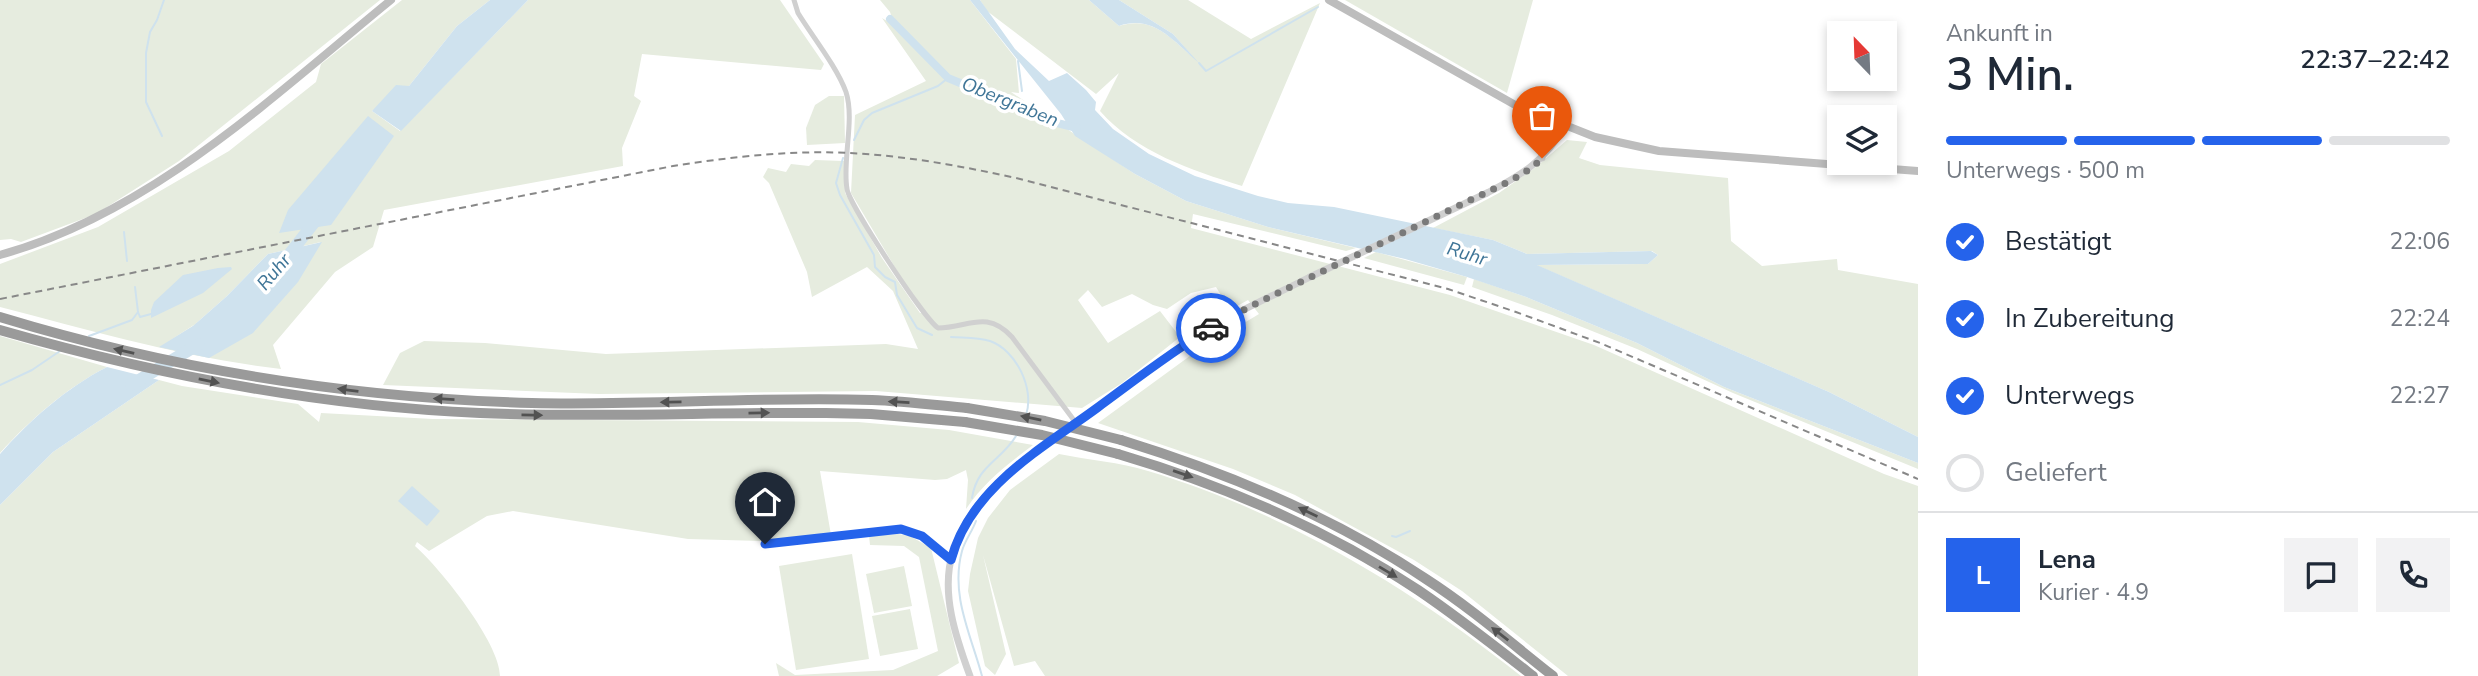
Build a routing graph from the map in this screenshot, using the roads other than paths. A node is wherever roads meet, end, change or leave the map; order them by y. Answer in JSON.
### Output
{"nodes":[{"id":1,"x":391,"y":0,"type":"edge"},
{"id":2,"x":794,"y":0,"type":"edge"},
{"id":3,"x":1329,"y":0,"type":"edge"},
{"id":4,"x":1517,"y":106,"type":"junction"},
{"id":5,"x":1564,"y":126,"type":"junction"},
{"id":6,"x":1542,"y":158,"type":"junction"},
{"id":7,"x":1918,"y":171,"type":"edge"},
{"id":8,"x":0,"y":256,"type":"edge"},
{"id":9,"x":0,"y":317,"type":"edge"},
{"id":10,"x":0,"y":330,"type":"edge"},
{"id":11,"x":1076,"y":423,"type":"junction"},
{"id":12,"x":765,"y":544,"type":"dead end"},
{"id":13,"x":951,"y":560,"type":"junction"},
{"id":14,"x":970,"y":676,"type":"edge"},
{"id":15,"x":1533,"y":676,"type":"edge"},
{"id":16,"x":1553,"y":676,"type":"edge"}],
"edges":[{"from":1,"to":8,"type":"main road"},
{"from":2,"to":11,"type":"street"},
{"from":3,"to":4,"type":"main road"},
{"from":4,"to":5,"type":"main road"},
{"from":4,"to":6,"type":"street"},
{"from":5,"to":6,"type":"street"},
{"from":5,"to":7,"type":"main road"},
{"from":6,"to":11,"type":"street","bridge":true},
{"from":16,"to":9,"type":"highway","one_way":true,"bridge":true},
{"from":10,"to":15,"type":"highway","one_way":true,"bridge":true},
{"from":11,"to":13,"type":"street"},
{"from":12,"to":13,"type":"street"},
{"from":13,"to":14,"type":"street"}]}
